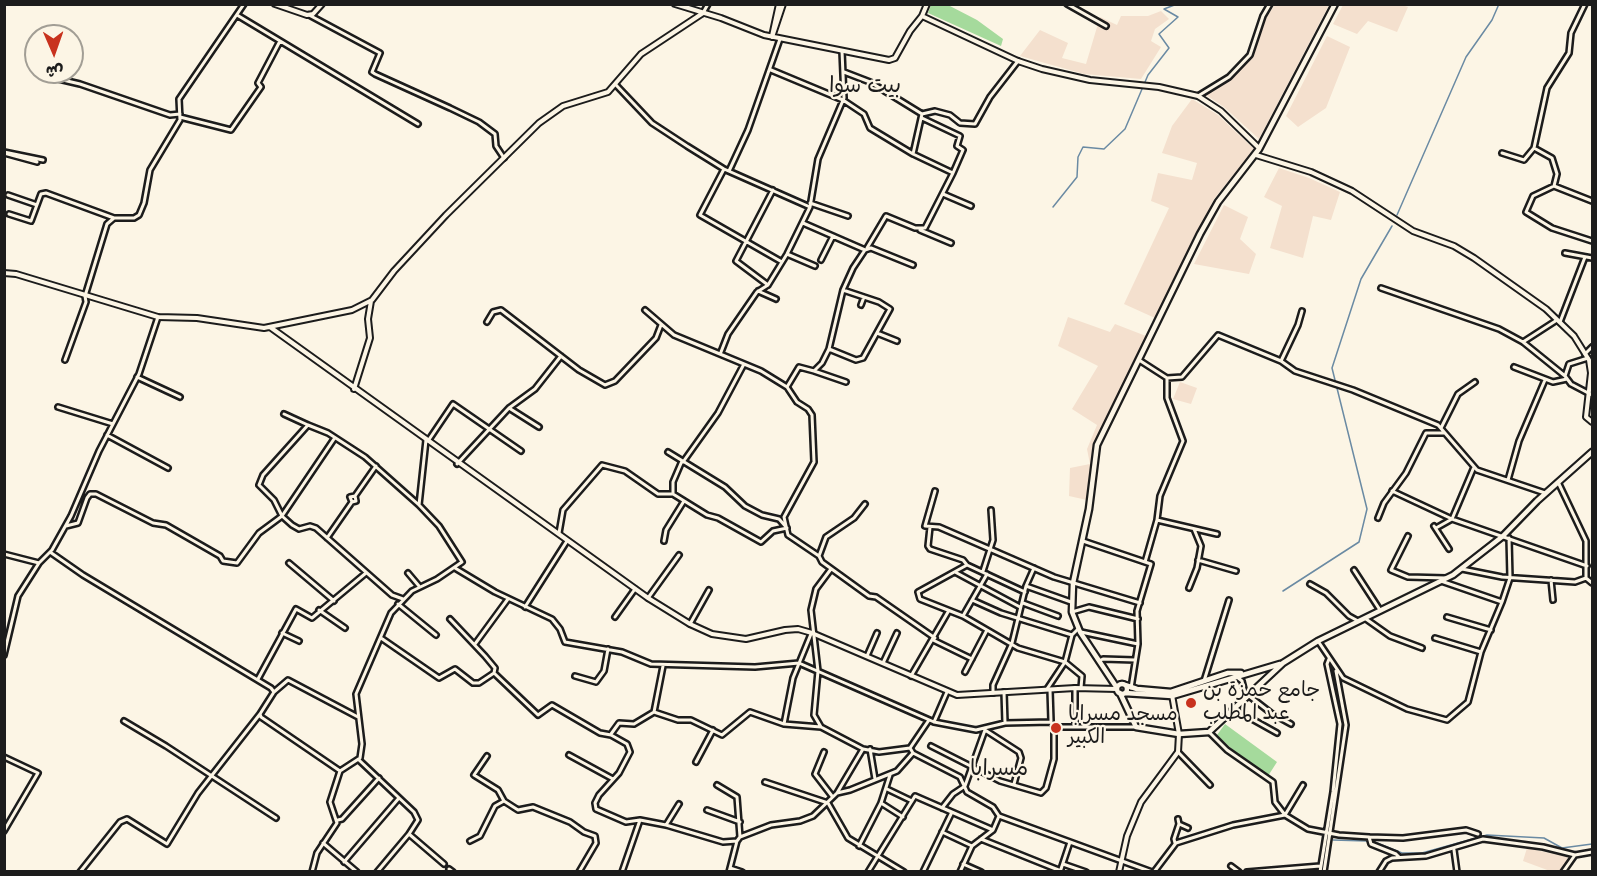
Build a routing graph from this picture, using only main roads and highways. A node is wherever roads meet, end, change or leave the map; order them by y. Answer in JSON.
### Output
{"nodes":[{"id":1,"x":1335,"y":4,"type":"edge"},
{"id":2,"x":1593,"y":452,"type":"edge"},
{"id":3,"x":1283,"y":663,"type":"junction"},
{"id":4,"x":1247,"y":673,"type":"junction"},
{"id":5,"x":1128,"y":686,"type":"junction"},
{"id":6,"x":1120,"y":691,"type":"junction"},
{"id":7,"x":1171,"y":694,"type":"junction"}],
"edges":[{"from":1,"to":6,"type":"main road"},
{"from":2,"to":3,"type":"main road"},
{"from":3,"to":4,"type":"main road"},
{"from":3,"to":6,"type":"main road"},
{"from":4,"to":7,"type":"main road"},
{"from":4,"to":7,"type":"main road"},
{"from":5,"to":6,"type":"main road"},
{"from":5,"to":6,"type":"main road"},
{"from":5,"to":7,"type":"main road"},
{"from":6,"to":7,"type":"main road"}]}
